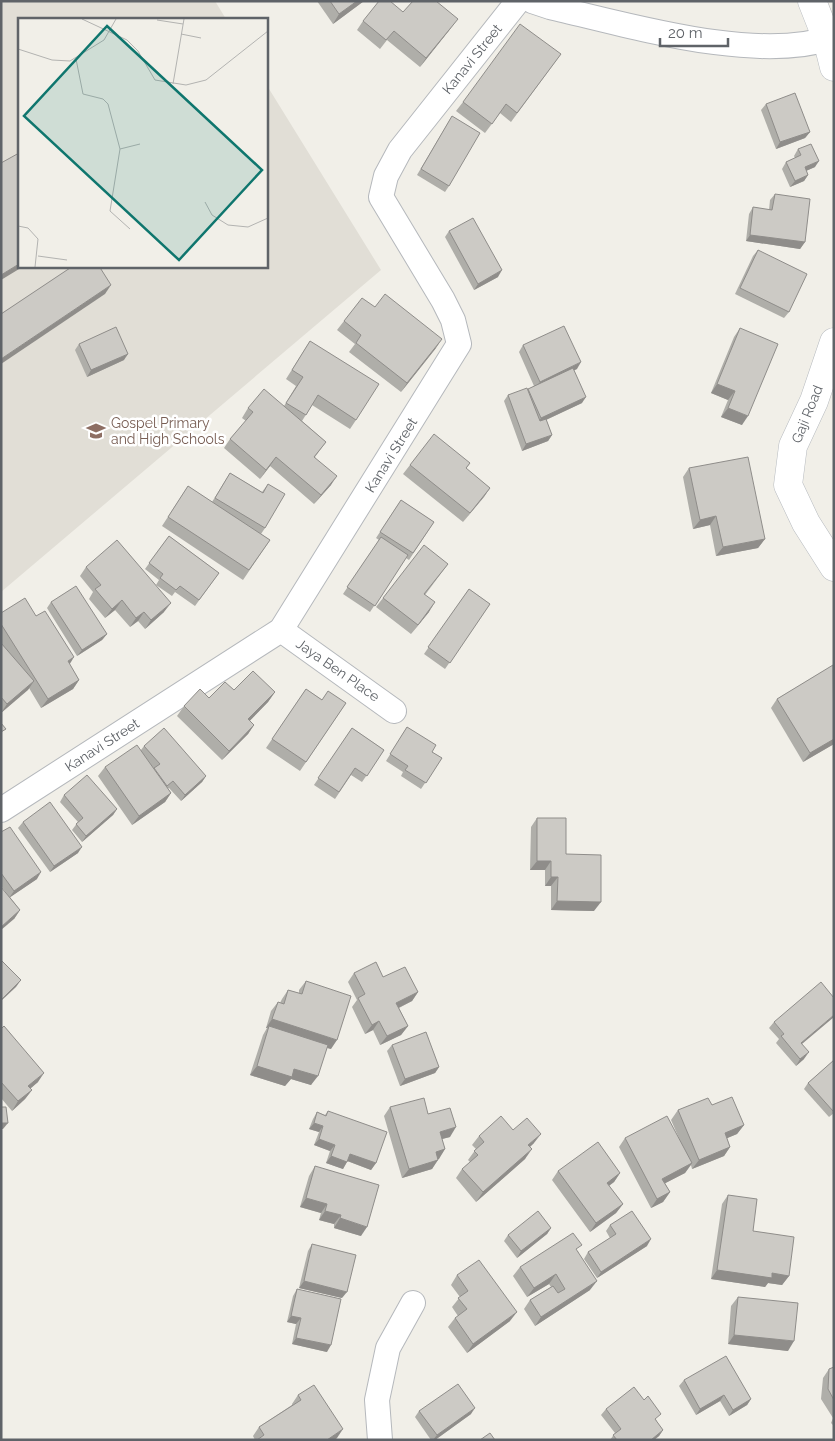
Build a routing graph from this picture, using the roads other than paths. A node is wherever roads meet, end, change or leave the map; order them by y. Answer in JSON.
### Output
{"nodes":[{"id":1,"x":518,"y":1,"type":"edge"},
{"id":2,"x":532,"y":1,"type":"edge"},
{"id":3,"x":812,"y":1,"type":"edge"},
{"id":4,"x":830,"y":38,"type":"edge"},
{"id":5,"x":834,"y":67,"type":"edge"},
{"id":6,"x":834,"y":342,"type":"edge"},
{"id":7,"x":834,"y":566,"type":"edge"},
{"id":8,"x":281,"y":630,"type":"junction"},
{"id":9,"x":394,"y":710,"type":"dead end"},
{"id":10,"x":1,"y":810,"type":"edge"},
{"id":11,"x":413,"y":1303,"type":"dead end"},
{"id":12,"x":380,"y":1440,"type":"edge"}],
"edges":[{"from":1,"to":8,"type":"street","name":"Kanavi Street"},
{"from":2,"to":4,"type":"street"},
{"from":3,"to":4,"type":"street"},
{"from":4,"to":5,"type":"street"},
{"from":6,"to":7,"type":"street","name":"Gaji Road"},
{"from":8,"to":9,"type":"street","name":"Jaya Ben Place"},
{"from":8,"to":10,"type":"street","name":"Kanavi Street"},
{"from":11,"to":12,"type":"street"}]}
